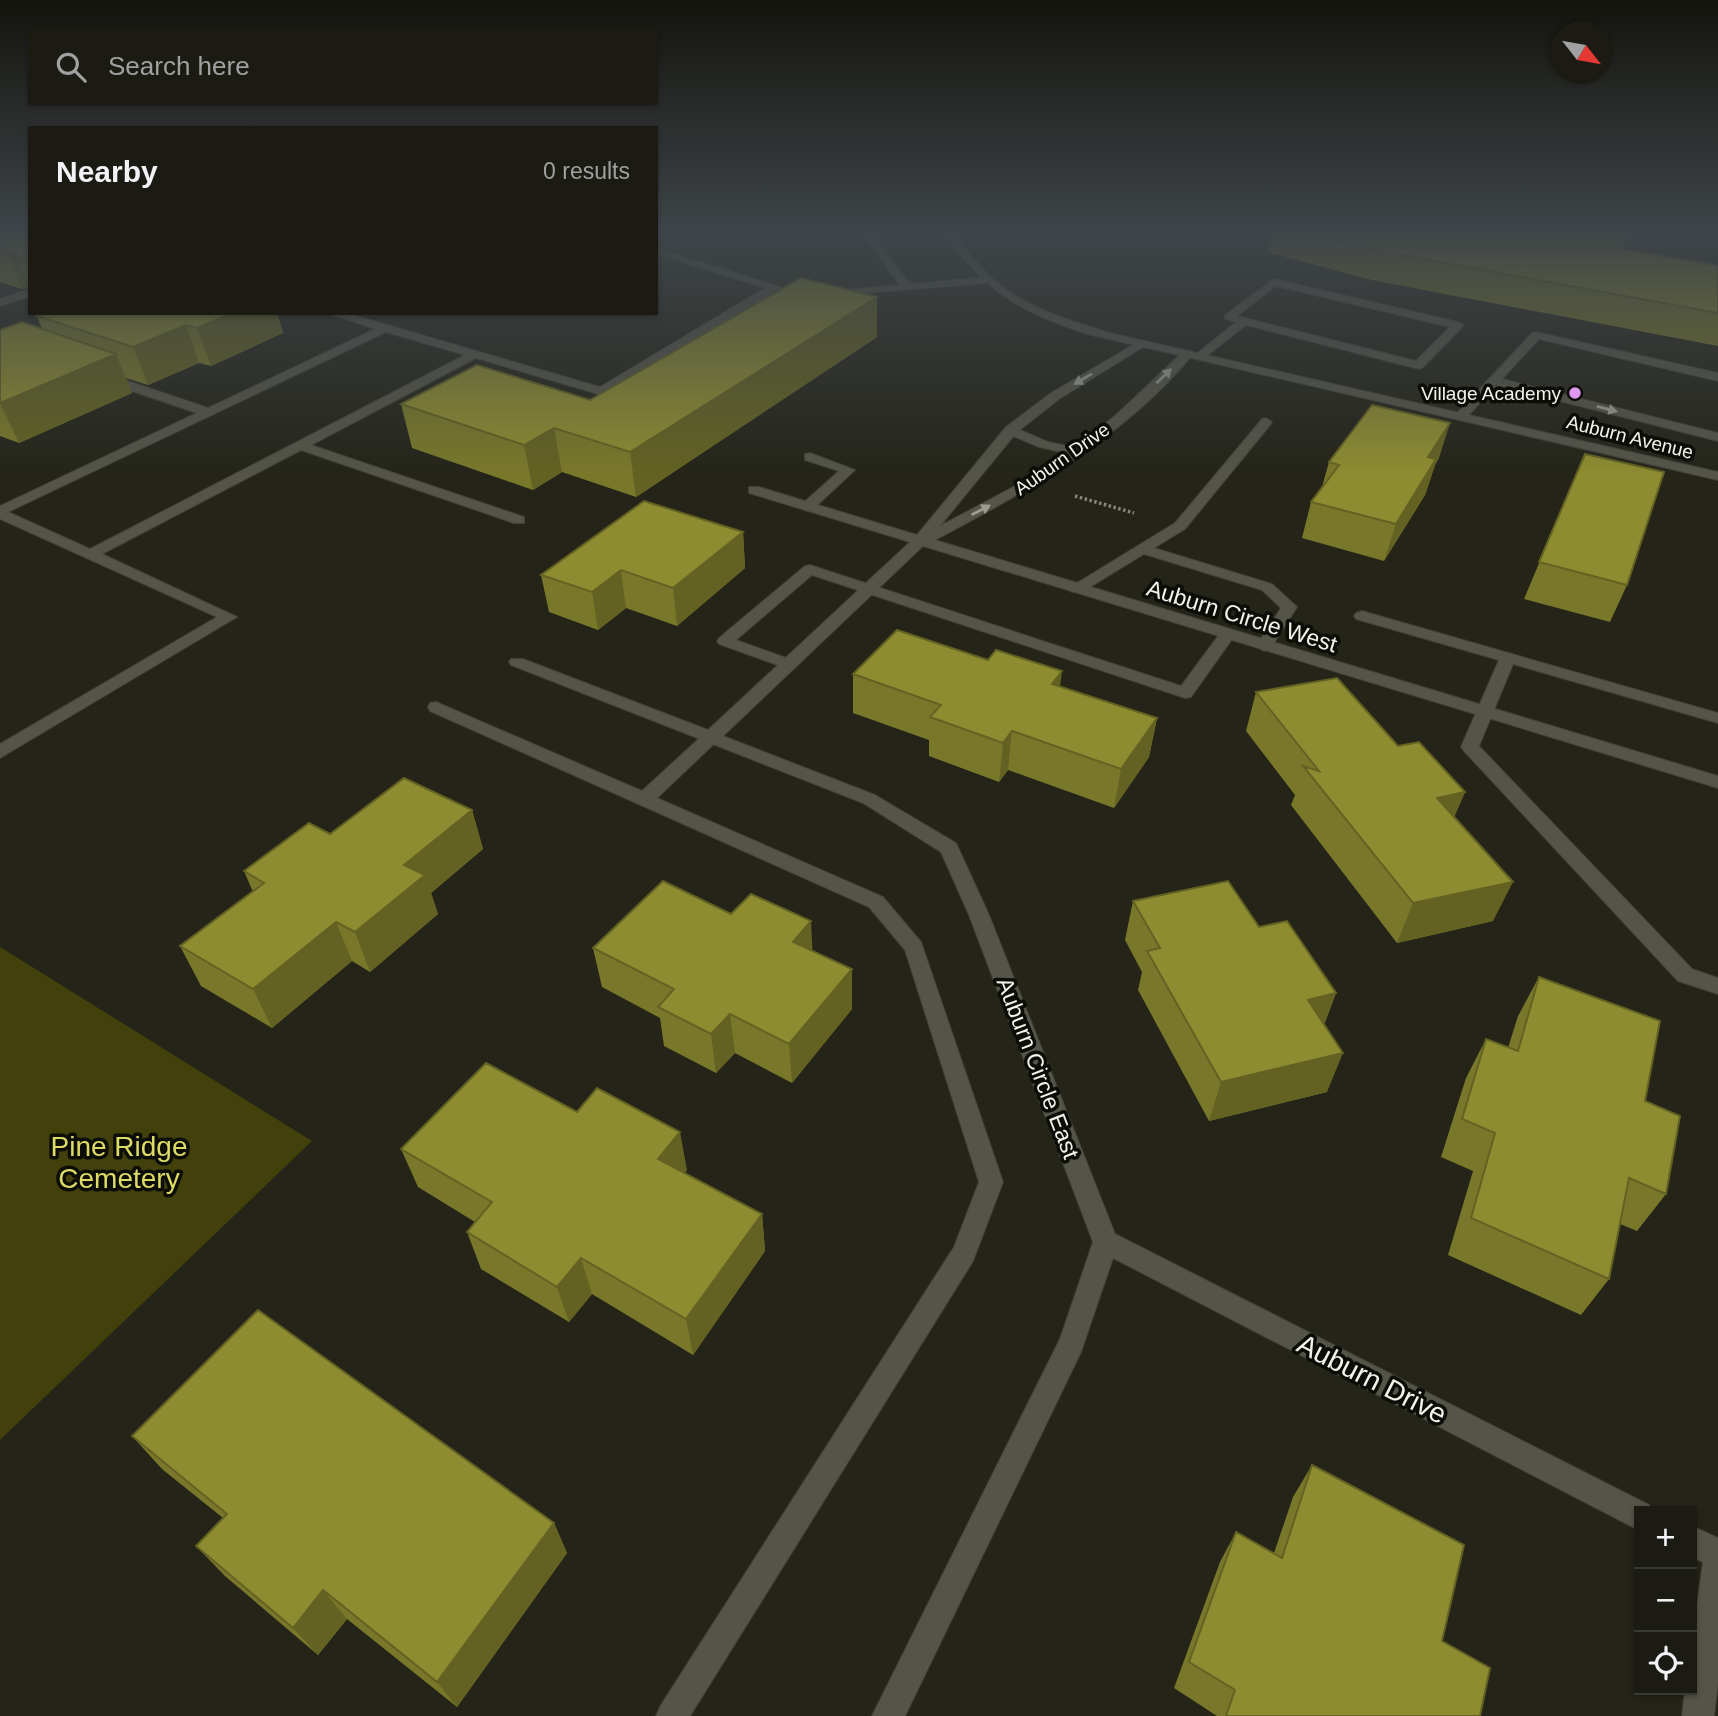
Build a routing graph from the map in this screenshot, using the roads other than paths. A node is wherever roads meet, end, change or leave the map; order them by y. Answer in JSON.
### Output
{"nodes":[{"id":1,"x":340,"y":315,"type":"edge"},
{"id":2,"x":729,"y":315,"type":"edge"},
{"id":3,"x":1048,"y":315,"type":"edge"},
{"id":4,"x":1231,"y":315,"type":"edge"},
{"id":5,"x":1416,"y":315,"type":"edge"},
{"id":6,"x":1244,"y":321,"type":"junction"},
{"id":7,"x":386,"y":328,"type":"junction"},
{"id":8,"x":1142,"y":344,"type":"junction"},
{"id":9,"x":475,"y":354,"type":"junction"},
{"id":10,"x":1193,"y":355,"type":"junction"},
{"id":11,"x":94,"y":373,"type":"edge"},
{"id":12,"x":1718,"y":377,"type":"edge"},
{"id":13,"x":1494,"y":381,"type":"junction"},
{"id":14,"x":208,"y":412,"type":"junction"},
{"id":15,"x":1462,"y":415,"type":"junction"},
{"id":16,"x":1266,"y":422,"type":"dead end"},
{"id":17,"x":1011,"y":430,"type":"junction"},
{"id":18,"x":1718,"y":437,"type":"edge"},
{"id":19,"x":300,"y":445,"type":"junction"},
{"id":20,"x":1078,"y":452,"type":"junction"},
{"id":21,"x":810,"y":457,"type":"dead end"},
{"id":22,"x":1718,"y":476,"type":"edge"},
{"id":23,"x":754,"y":490,"type":"dead end"},
{"id":24,"x":807,"y":507,"type":"junction"},
{"id":25,"x":0,"y":512,"type":"edge"},
{"id":26,"x":519,"y":520,"type":"dead end"},
{"id":27,"x":920,"y":541,"type":"junction"},
{"id":28,"x":1143,"y":549,"type":"junction"},
{"id":29,"x":90,"y":555,"type":"junction"},
{"id":30,"x":869,"y":589,"type":"junction"},
{"id":31,"x":1077,"y":589,"type":"junction"},
{"id":32,"x":1362,"y":616,"type":"dead end"},
{"id":33,"x":1227,"y":635,"type":"junction"},
{"id":34,"x":1264,"y":646,"type":"junction"},
{"id":35,"x":1508,"y":657,"type":"junction"},
{"id":36,"x":517,"y":662,"type":"dead end"},
{"id":37,"x":789,"y":664,"type":"junction"},
{"id":38,"x":436,"y":706,"type":"dead end"},
{"id":39,"x":1484,"y":712,"type":"junction"},
{"id":40,"x":1718,"y":718,"type":"edge"},
{"id":41,"x":710,"y":738,"type":"junction"},
{"id":42,"x":0,"y":752,"type":"edge"},
{"id":43,"x":1718,"y":782,"type":"edge"},
{"id":44,"x":644,"y":799,"type":"junction"},
{"id":45,"x":1718,"y":986,"type":"edge"},
{"id":46,"x":1105,"y":1242,"type":"junction"},
{"id":47,"x":1634,"y":1512,"type":"edge"},
{"id":48,"x":1697,"y":1544,"type":"edge"},
{"id":49,"x":1718,"y":1556,"type":"edge"},
{"id":50,"x":672,"y":1716,"type":"edge"},
{"id":51,"x":888,"y":1716,"type":"edge"},
{"id":52,"x":1698,"y":1716,"type":"edge"}],
"edges":[{"from":1,"to":7,"type":"street"},
{"from":2,"to":9,"type":"street"},
{"from":3,"to":8,"type":"street","name":"Auburn Avenue"},
{"from":4,"to":6,"type":"street"},
{"from":5,"to":6,"type":"street"},
{"from":6,"to":10,"type":"street","name":"Auburn Drive"},
{"from":7,"to":9,"type":"street"},
{"from":7,"to":14,"type":"street"},
{"from":8,"to":10,"type":"street","name":"Auburn Avenue"},
{"from":8,"to":17,"type":"street","name":"Auburn Drive","one_way":true},
{"from":9,"to":19,"type":"street"},
{"from":10,"to":15,"type":"street","name":"Auburn Avenue"},
{"from":20,"to":10,"type":"street","name":"Auburn Drive","one_way":true},
{"from":11,"to":14,"type":"street"},
{"from":12,"to":13,"type":"street"},
{"from":13,"to":15,"type":"street"},
{"from":13,"to":18,"type":"street","one_way":true},
{"from":14,"to":25,"type":"street"},
{"from":15,"to":22,"type":"street","name":"Auburn Avenue"},
{"from":16,"to":28,"type":"street"},
{"from":17,"to":20,"type":"street"},
{"from":17,"to":27,"type":"street","name":"Auburn Drive"},
{"from":19,"to":26,"type":"street"},
{"from":19,"to":29,"type":"street"},
{"from":27,"to":20,"type":"street","name":"Auburn Drive","one_way":true},
{"from":21,"to":24,"type":"street"},
{"from":23,"to":24,"type":"street","name":"Auburn Circle West"},
{"from":24,"to":27,"type":"street","name":"Auburn Circle West"},
{"from":25,"to":29,"type":"street"},
{"from":27,"to":30,"type":"street","name":"Auburn Drive"},
{"from":27,"to":31,"type":"street","name":"Auburn Circle West"},
{"from":28,"to":31,"type":"street"},
{"from":28,"to":34,"type":"street"},
{"from":29,"to":42,"type":"street"},
{"from":30,"to":33,"type":"street"},
{"from":30,"to":37,"type":"street","name":"Auburn Drive"},
{"from":30,"to":37,"type":"street"},
{"from":31,"to":33,"type":"street","name":"Auburn Circle West"},
{"from":32,"to":35,"type":"street"},
{"from":33,"to":34,"type":"street","name":"Auburn Circle West"},
{"from":34,"to":39,"type":"street","name":"Auburn Circle West"},
{"from":35,"to":39,"type":"street"},
{"from":35,"to":40,"type":"street"},
{"from":36,"to":41,"type":"street","name":"Auburn Circle East"},
{"from":37,"to":41,"type":"street","name":"Auburn Drive"},
{"from":38,"to":44,"type":"street"},
{"from":39,"to":43,"type":"street","name":"Auburn Circle West"},
{"from":39,"to":45,"type":"street"},
{"from":41,"to":44,"type":"street","name":"Auburn Drive"},
{"from":41,"to":46,"type":"street","name":"Auburn Circle East"},
{"from":44,"to":50,"type":"street"},
{"from":46,"to":47,"type":"street","name":"Auburn Drive"},
{"from":46,"to":51,"type":"street"},
{"from":48,"to":49,"type":"street"},
{"from":49,"to":52,"type":"street"}]}
